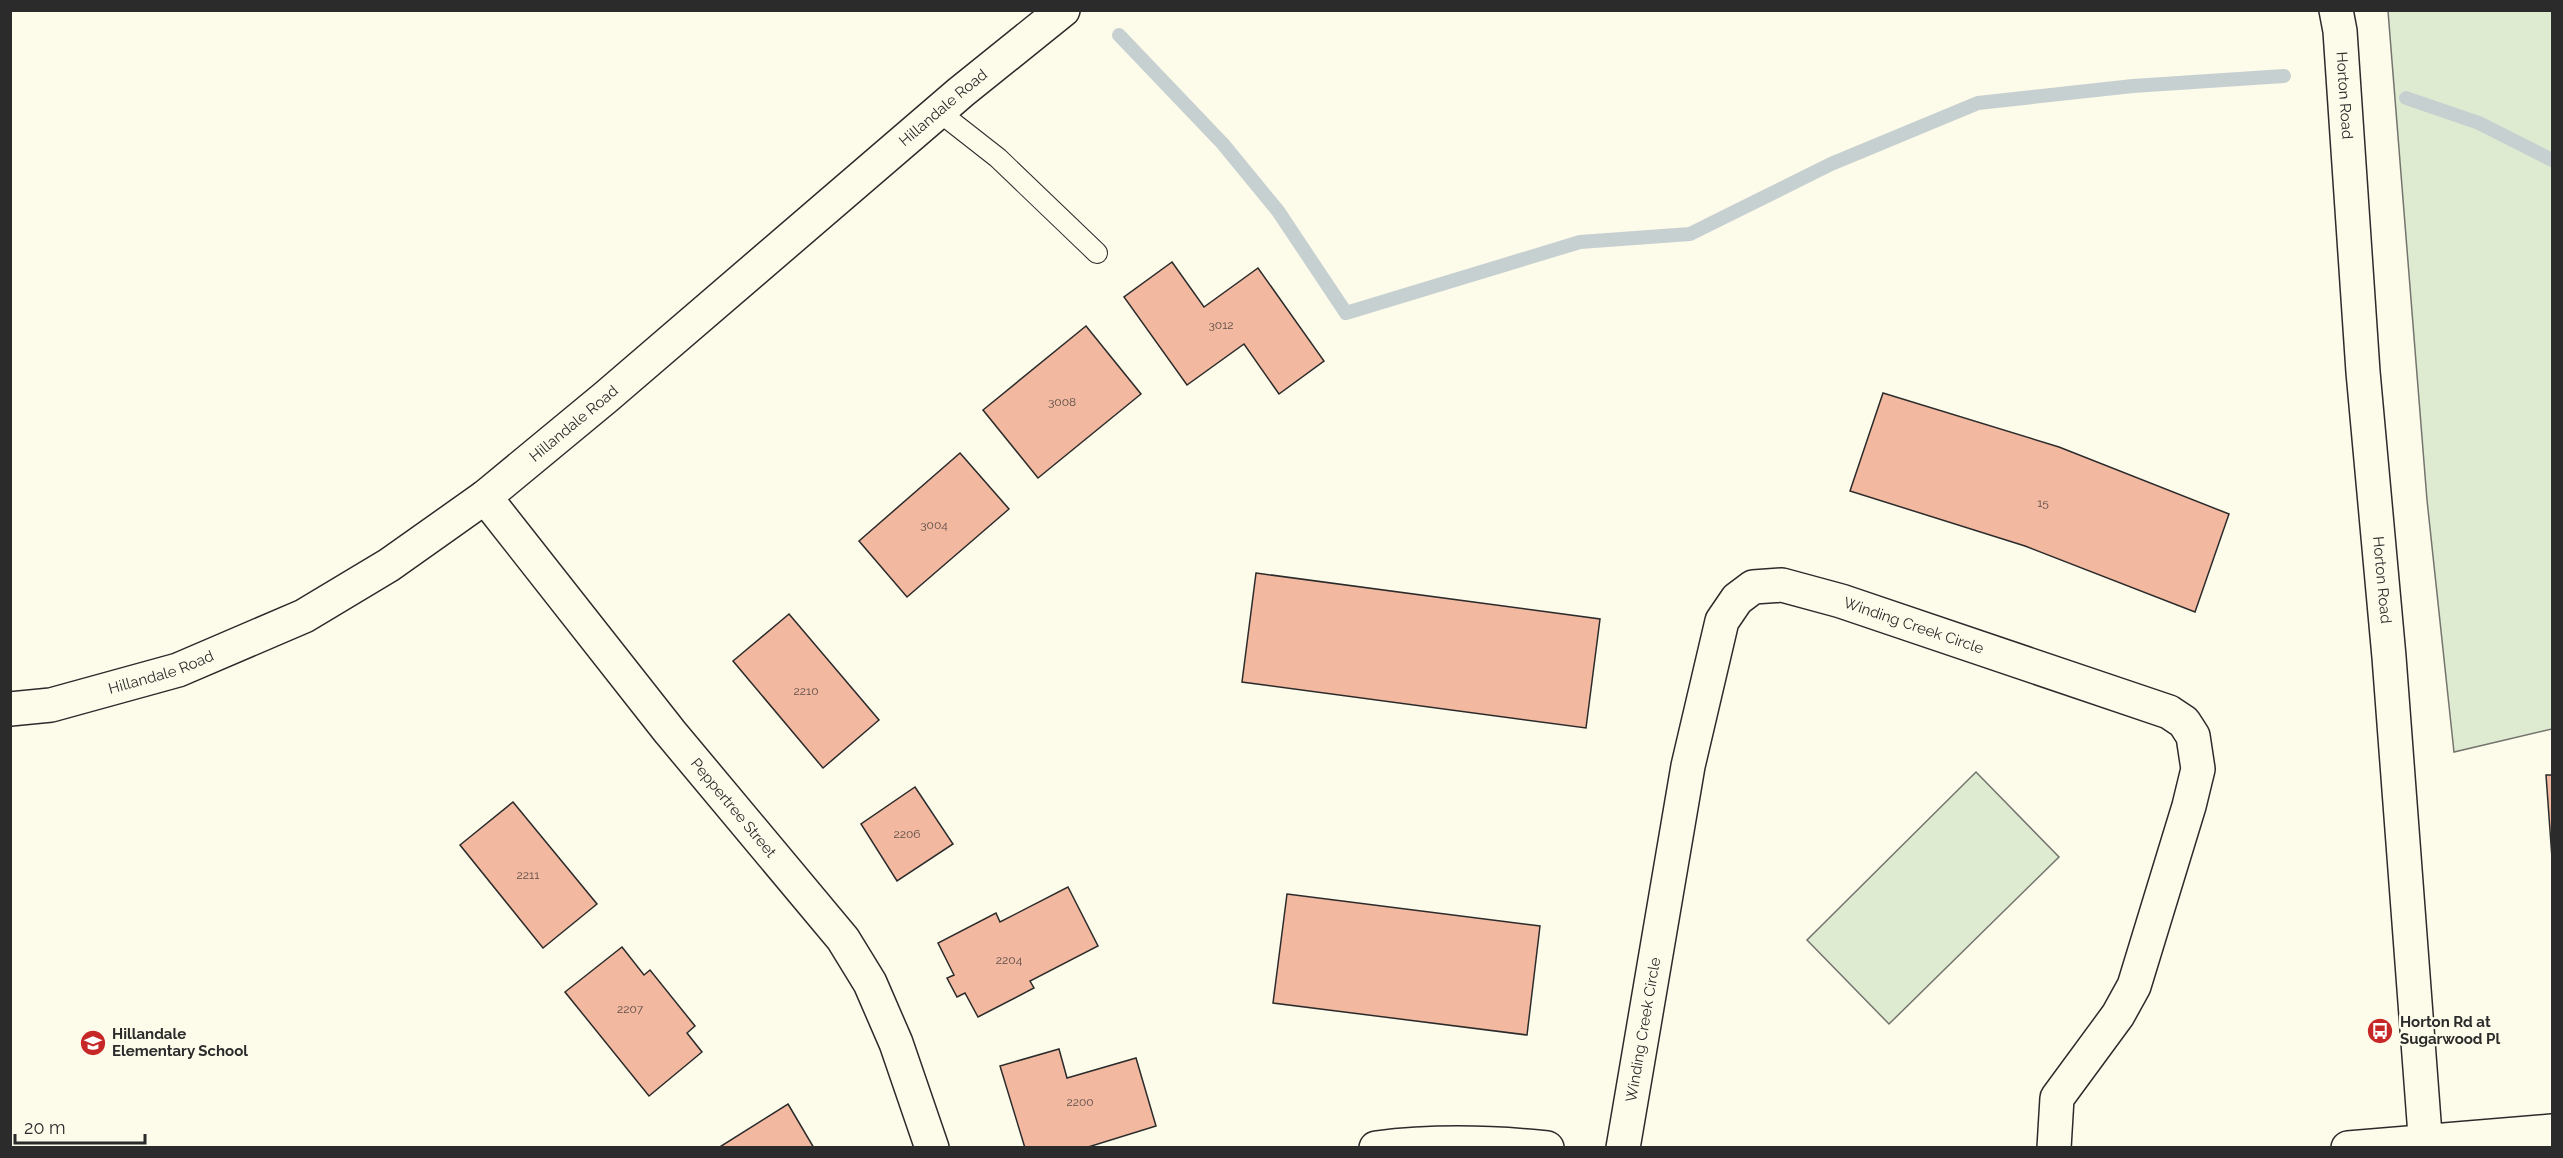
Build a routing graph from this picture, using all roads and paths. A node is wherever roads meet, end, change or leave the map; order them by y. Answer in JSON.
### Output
{"nodes":[{"id":1,"x":1063,"y":10,"type":"edge"},
{"id":2,"x":2336,"y":10,"type":"edge"},
{"id":3,"x":938,"y":111,"type":"junction"},
{"id":4,"x":1097,"y":253,"type":"dead end"},
{"id":5,"x":486,"y":496,"type":"junction"},
{"id":6,"x":10,"y":709,"type":"edge"},
{"id":7,"x":2553,"y":1131,"type":"edge"},
{"id":8,"x":2425,"y":1145,"type":"edge"},
{"id":9,"x":932,"y":1148,"type":"edge"},
{"id":10,"x":1376,"y":1148,"type":"edge"},
{"id":11,"x":1547,"y":1148,"type":"edge"},
{"id":12,"x":1623,"y":1148,"type":"edge"},
{"id":13,"x":2054,"y":1148,"type":"edge"},
{"id":14,"x":2348,"y":1148,"type":"edge"}],
"edges":[{"from":1,"to":3,"type":"street","name":"Hillandale Road"},
{"from":2,"to":8,"type":"street","name":"Horton Road"},
{"from":3,"to":4,"type":"lane"},
{"from":3,"to":5,"type":"street","name":"Hillandale Road"},
{"from":5,"to":6,"type":"street","name":"Hillandale Road"},
{"from":5,"to":9,"type":"street","name":"Peppertree Street"},
{"from":7,"to":8,"type":"street"},
{"from":8,"to":14,"type":"street"},
{"from":10,"to":11,"type":"street"},
{"from":12,"to":13,"type":"street","name":"Winding Creek Circle"}]}
